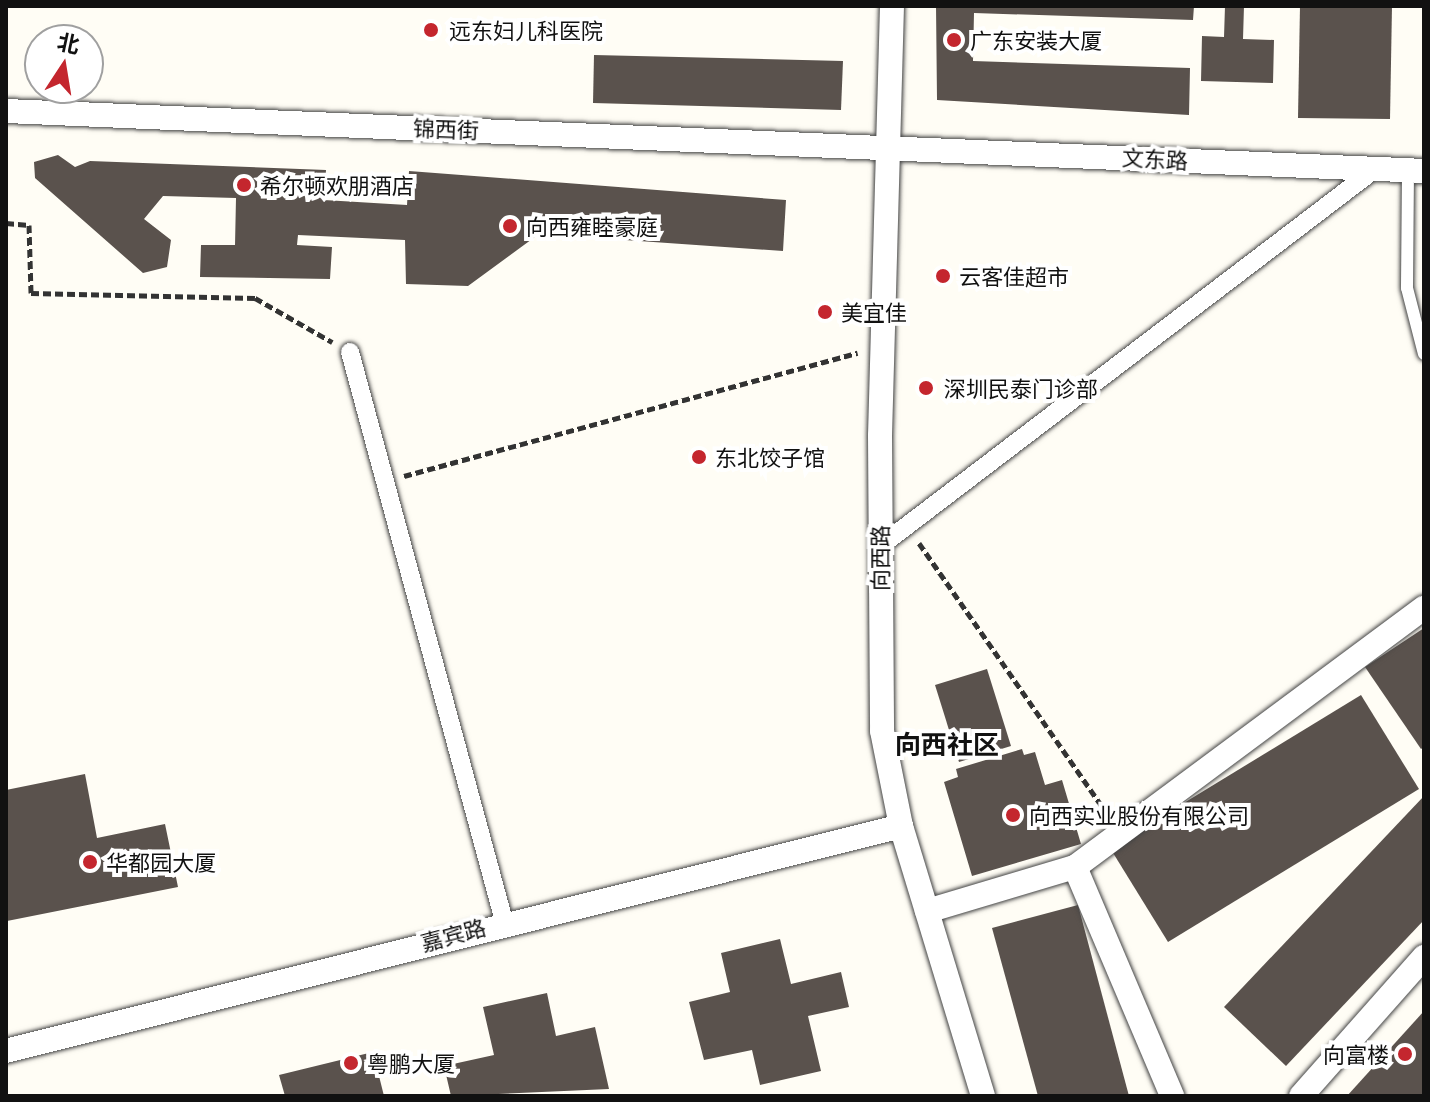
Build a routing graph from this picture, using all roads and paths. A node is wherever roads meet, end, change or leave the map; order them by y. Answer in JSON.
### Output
{"nodes":[{"id":1,"x":892,"y":6,"type":"edge"},
{"id":2,"x":6,"y":111,"type":"edge"},
{"id":3,"x":886,"y":144,"type":"junction"},
{"id":4,"x":1375,"y":169,"type":"junction"},
{"id":5,"x":1416,"y":171,"type":"edge"},
{"id":6,"x":6,"y":223,"type":"edge"},
{"id":7,"x":882,"y":347,"type":"junction"},
{"id":8,"x":350,"y":352,"type":"joint"},
{"id":9,"x":1424,"y":354,"type":"edge"},
{"id":10,"x":384,"y":481,"type":"junction"},
{"id":11,"x":907,"y":526,"type":"junction"},
{"id":12,"x":879,"y":547,"type":"junction"},
{"id":13,"x":1424,"y":608,"type":"edge"},
{"id":14,"x":901,"y":826,"type":"junction"},
{"id":15,"x":1120,"y":833,"type":"junction"},
{"id":16,"x":1075,"y":867,"type":"junction"},
{"id":17,"x":927,"y":911,"type":"junction"},
{"id":18,"x":504,"y":921,"type":"junction"},
{"id":19,"x":1424,"y":957,"type":"edge"},
{"id":20,"x":6,"y":1051,"type":"edge"},
{"id":21,"x":983,"y":1096,"type":"edge"},
{"id":22,"x":1172,"y":1096,"type":"edge"},
{"id":23,"x":1301,"y":1096,"type":"edge"}],
"edges":[{"from":1,"to":3,"type":"street","name":"向西路"},
{"from":2,"to":3,"type":"street","name":"锦西街"},
{"from":3,"to":4,"type":"street","name":"文东路"},
{"from":3,"to":7,"type":"street","name":"向西路"},
{"from":4,"to":5,"type":"street","name":"文东路"},
{"from":4,"to":11,"type":"street"},
{"from":5,"to":9,"type":"lane"},
{"from":6,"to":8,"type":"path"},
{"from":7,"to":10,"type":"path"},
{"from":7,"to":12,"type":"street","name":"向西路"},
{"from":8,"to":10,"type":"street"},
{"from":10,"to":18,"type":"street"},
{"from":11,"to":12,"type":"street"},
{"from":11,"to":15,"type":"path"},
{"from":12,"to":14,"type":"street","name":"向西路"},
{"from":13,"to":15,"type":"street"},
{"from":14,"to":17,"type":"street","name":"向西路"},
{"from":14,"to":18,"type":"street","name":"嘉宾路"},
{"from":15,"to":16,"type":"street"},
{"from":16,"to":17,"type":"street"},
{"from":16,"to":22,"type":"street"},
{"from":17,"to":21,"type":"street","name":"向西路"},
{"from":18,"to":20,"type":"street","name":"嘉宾路"},
{"from":19,"to":23,"type":"street"}]}
